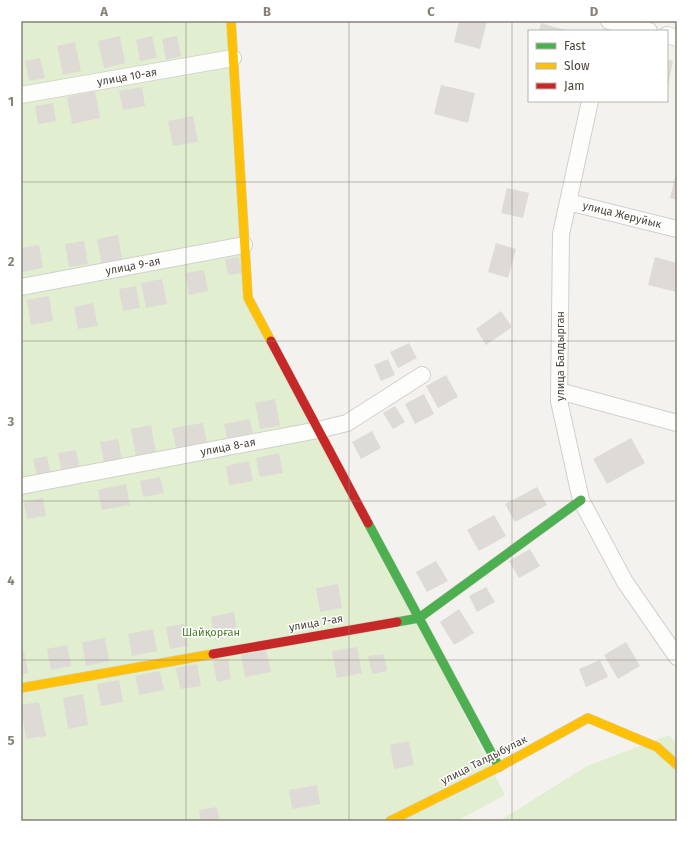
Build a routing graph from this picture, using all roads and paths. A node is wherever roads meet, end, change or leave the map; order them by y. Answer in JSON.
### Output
{"nodes":[{"id":1,"x":231,"y":21,"type":"edge"},
{"id":2,"x":609,"y":21,"type":"edge"},
{"id":3,"x":646,"y":30,"type":"edge"},
{"id":4,"x":233,"y":58,"type":"junction"},
{"id":5,"x":21,"y":95,"type":"edge"},
{"id":6,"x":590,"y":102,"type":"edge"},
{"id":7,"x":568,"y":202,"type":"junction"},
{"id":8,"x":677,"y":229,"type":"edge"},
{"id":9,"x":244,"y":245,"type":"junction"},
{"id":10,"x":21,"y":287,"type":"edge"},
{"id":11,"x":422,"y":375,"type":"dead end"},
{"id":12,"x":559,"y":391,"type":"junction"},
{"id":13,"x":677,"y":423,"type":"edge"},
{"id":14,"x":318,"y":430,"type":"junction"},
{"id":15,"x":21,"y":486,"type":"edge"},
{"id":16,"x":581,"y":500,"type":"junction"},
{"id":17,"x":419,"y":618,"type":"junction"},
{"id":18,"x":677,"y":657,"type":"edge"},
{"id":19,"x":21,"y":688,"type":"edge"},
{"id":20,"x":677,"y":765,"type":"edge"},
{"id":21,"x":500,"y":767,"type":"junction"},
{"id":22,"x":390,"y":821,"type":"edge"}],
"edges":[{"from":1,"to":4,"type":"street"},
{"from":2,"to":3,"type":"street"},
{"from":4,"to":5,"type":"street","name":"улица 10-ая"},
{"from":4,"to":9,"type":"street"},
{"from":6,"to":7,"type":"street","name":"улица Балдырган"},
{"from":7,"to":8,"type":"street","name":"улица Жеруйык"},
{"from":7,"to":12,"type":"street","name":"улица Балдырган"},
{"from":9,"to":10,"type":"street","name":"улица 9-ая"},
{"from":9,"to":14,"type":"street"},
{"from":11,"to":14,"type":"street","name":"улица 8-ая"},
{"from":12,"to":13,"type":"street"},
{"from":12,"to":16,"type":"street","name":"улица Балдырган"},
{"from":14,"to":15,"type":"street","name":"улица 8-ая"},
{"from":14,"to":17,"type":"street"},
{"from":16,"to":17,"type":"street","name":"улица 7-ая"},
{"from":16,"to":18,"type":"street","name":"улица Балдырган"},
{"from":17,"to":19,"type":"street","name":"улица 7-ая"},
{"from":17,"to":21,"type":"street"},
{"from":20,"to":21,"type":"street","name":"улица Талдыбулак"},
{"from":21,"to":22,"type":"street","name":"улица Талдыбулак"}]}
